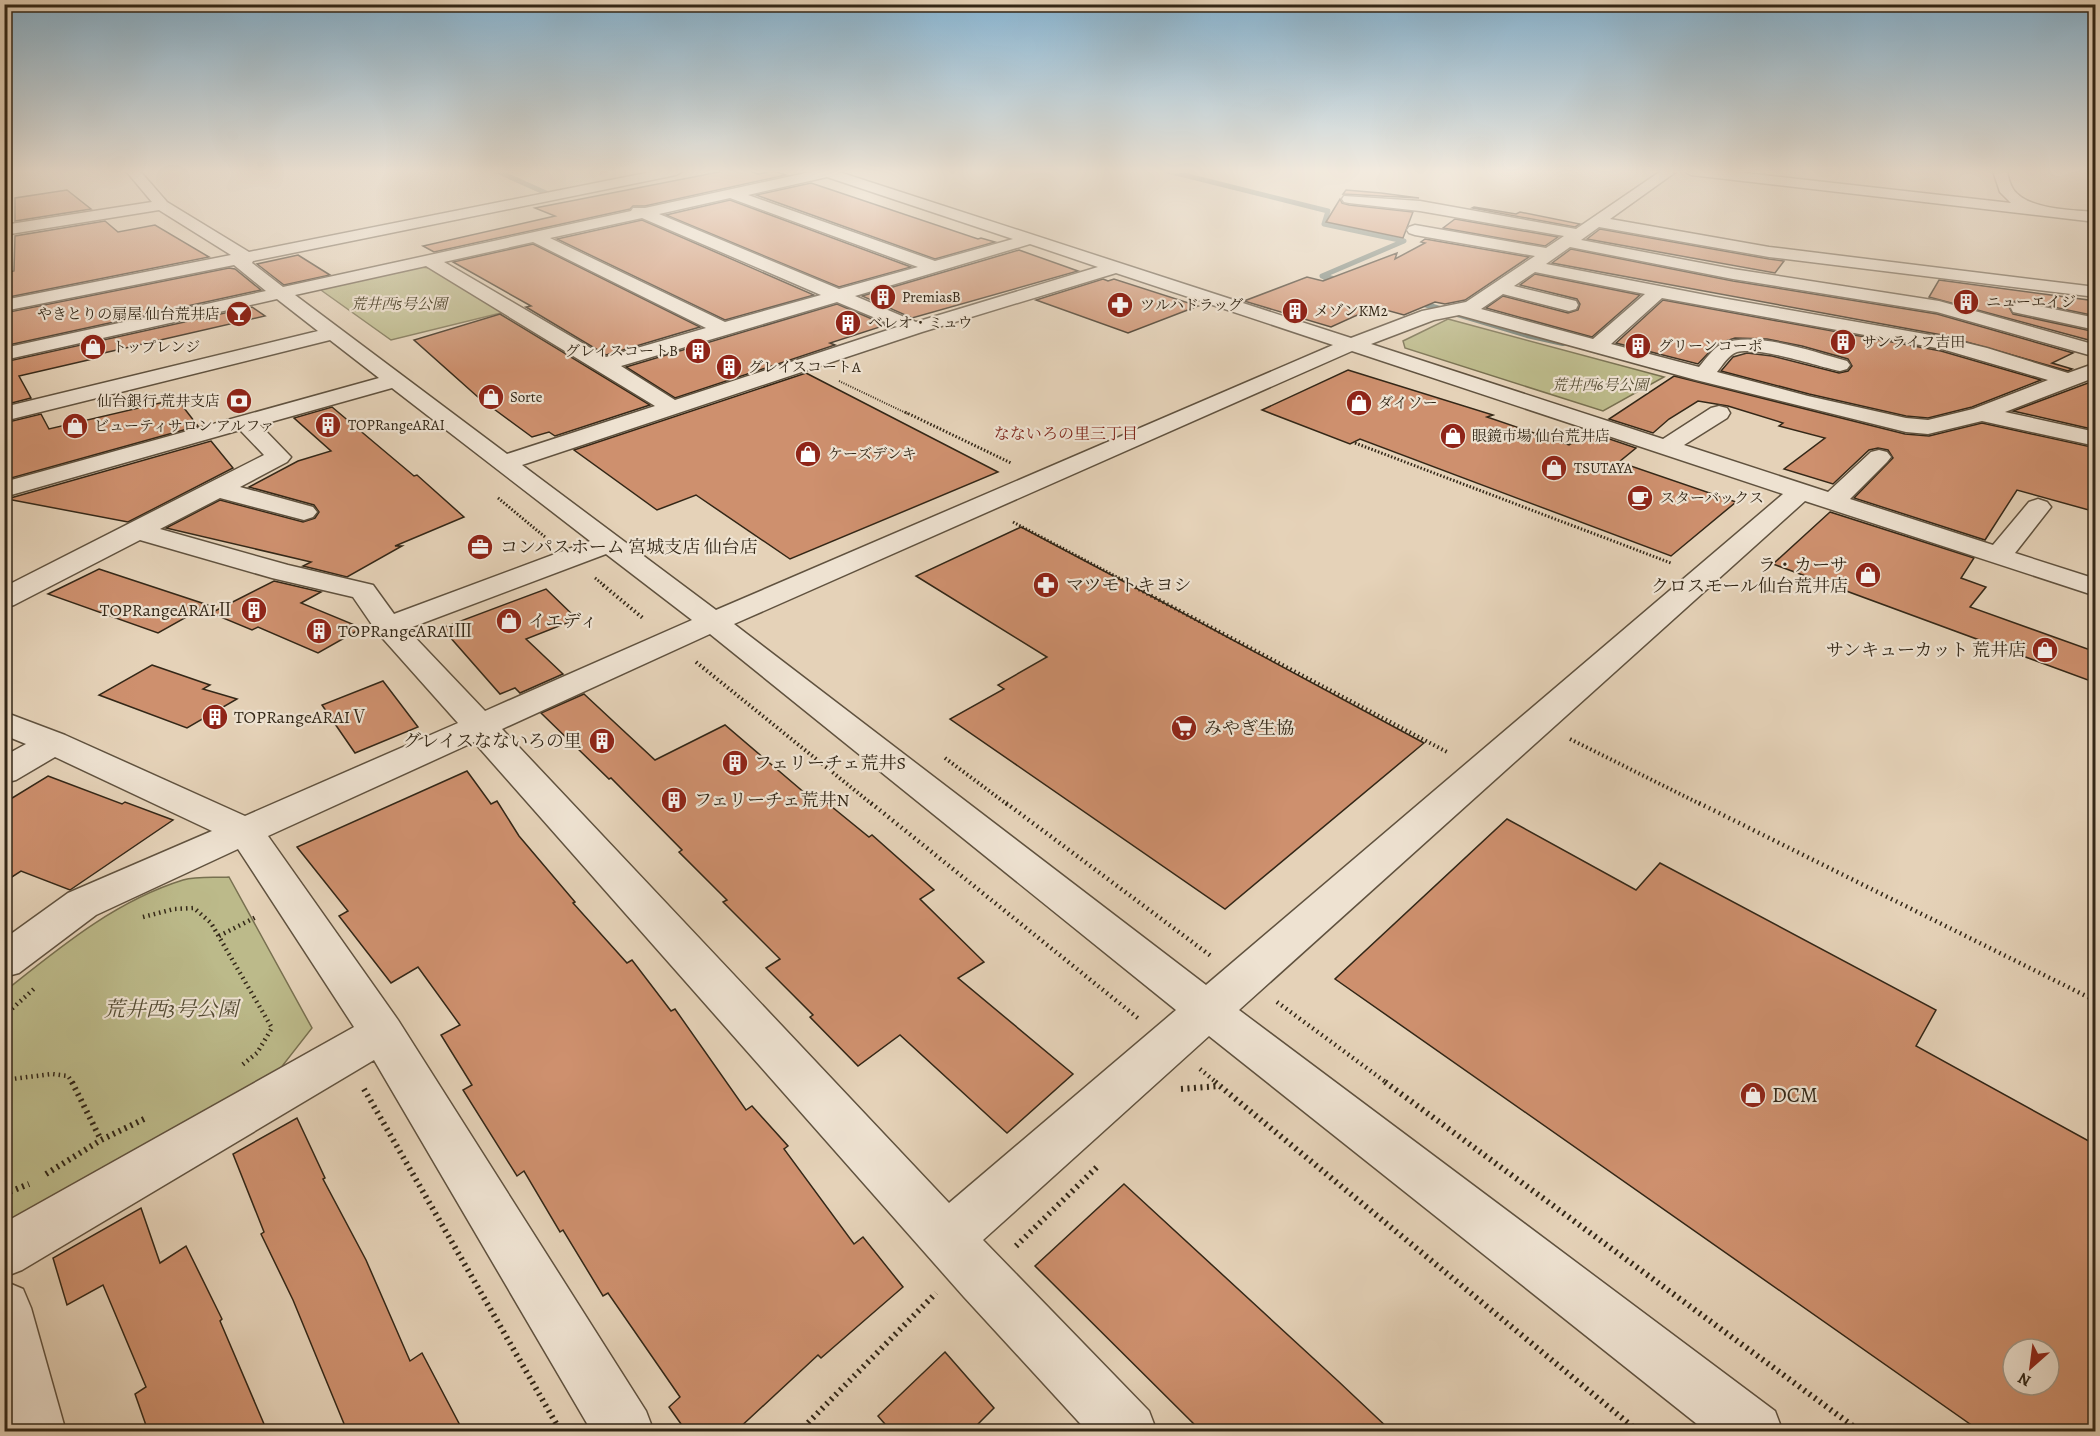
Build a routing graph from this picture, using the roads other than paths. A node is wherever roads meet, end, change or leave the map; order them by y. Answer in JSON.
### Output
{"nodes":[{"id":1,"x":215,"y":238,"type":"edge"},
{"id":2,"x":337,"y":238,"type":"edge"},
{"id":3,"x":524,"y":238,"type":"edge"},
{"id":4,"x":537,"y":238,"type":"edge"},
{"id":5,"x":703,"y":238,"type":"edge"},
{"id":6,"x":854,"y":238,"type":"edge"},
{"id":7,"x":1027,"y":238,"type":"edge"},
{"id":8,"x":1460,"y":238,"type":"edge"},
{"id":9,"x":1573,"y":238,"type":"joint"},
{"id":10,"x":1693,"y":238,"type":"edge"},
{"id":11,"x":1030,"y":239,"type":"junction"},
{"id":12,"x":1550,"y":254,"type":"junction"},
{"id":13,"x":244,"y":256,"type":"junction"},
{"id":14,"x":1801,"y":256,"type":"junction"},
{"id":15,"x":429,"y":260,"type":"junction"},
{"id":16,"x":1533,"y":266,"type":"junction"},
{"id":17,"x":935,"y":267,"type":"junction"},
{"id":18,"x":1117,"y":267,"type":"junction"},
{"id":19,"x":1781,"y":282,"type":"junction"},
{"id":20,"x":1501,"y":288,"type":"junction"},
{"id":21,"x":1659,"y":291,"type":"junction"},
{"id":22,"x":2096,"y":292,"type":"edge"},
{"id":23,"x":279,"y":293,"type":"junction"},
{"id":24,"x":839,"y":295,"type":"junction"},
{"id":25,"x":1569,"y":305,"type":"dead end"},
{"id":26,"x":1928,"y":305,"type":"junction"},
{"id":27,"x":4,"y":306,"type":"edge"},
{"id":28,"x":2018,"y":308,"type":"dead end"},
{"id":29,"x":1450,"y":311,"type":"junction"},
{"id":30,"x":2096,"y":324,"type":"edge"},
{"id":31,"x":915,"y":328,"type":"junction"},
{"id":32,"x":723,"y":329,"type":"junction"},
{"id":33,"x":334,"y":333,"type":"junction"},
{"id":34,"x":1891,"y":334,"type":"junction"},
{"id":35,"x":1351,"y":345,"type":"junction"},
{"id":36,"x":1596,"y":347,"type":"junction"},
{"id":37,"x":2096,"y":351,"type":"edge"},
{"id":38,"x":4,"y":354,"type":"edge"},
{"id":39,"x":604,"y":364,"type":"junction"},
{"id":40,"x":1840,"y":365,"type":"dead end"},
{"id":41,"x":2096,"y":369,"type":"edge"},
{"id":42,"x":1703,"y":376,"type":"junction"},
{"id":43,"x":394,"y":381,"type":"junction"},
{"id":44,"x":2068,"y":387,"type":"junction"},
{"id":45,"x":673,"y":408,"type":"junction"},
{"id":46,"x":1719,"y":412,"type":"dead end"},
{"id":47,"x":4,"y":414,"type":"edge"},
{"id":48,"x":1981,"y":414,"type":"junction"},
{"id":49,"x":244,"y":422,"type":"junction"},
{"id":50,"x":2096,"y":440,"type":"edge"},
{"id":51,"x":1665,"y":448,"type":"junction"},
{"id":52,"x":1879,"y":457,"type":"dead end"},
{"id":53,"x":503,"y":463,"type":"junction"},
{"id":54,"x":217,"y":489,"type":"junction"},
{"id":55,"x":4,"y":490,"type":"edge"},
{"id":56,"x":1800,"y":492,"type":"junction"},
{"id":57,"x":1832,"y":502,"type":"junction"},
{"id":58,"x":2038,"y":507,"type":"dead end"},
{"id":59,"x":304,"y":512,"type":"dead end"},
{"id":60,"x":137,"y":531,"type":"junction"},
{"id":61,"x":1998,"y":556,"type":"junction"},
{"id":62,"x":597,"y":558,"type":"junction"},
{"id":63,"x":2096,"y":588,"type":"edge"},
{"id":64,"x":11,"y":591,"type":"edge"},
{"id":65,"x":713,"y":622,"type":"junction"},
{"id":66,"x":388,"y":626,"type":"junction"},
{"id":67,"x":4,"y":722,"type":"edge"},
{"id":68,"x":479,"y":726,"type":"junction"},
{"id":69,"x":53,"y":743,"type":"junction"},
{"id":70,"x":4,"y":772,"type":"edge"},
{"id":71,"x":245,"y":831,"type":"junction"},
{"id":72,"x":4,"y":961,"type":"edge"},
{"id":73,"x":1207,"y":1010,"type":"junction"},
{"id":74,"x":382,"y":1033,"type":"junction"},
{"id":75,"x":4,"y":1252,"type":"edge"},
{"id":76,"x":967,"y":1258,"type":"junction"},
{"id":77,"x":4,"y":1308,"type":"edge"},
{"id":78,"x":37,"y":1431,"type":"edge"},
{"id":79,"x":625,"y":1431,"type":"edge"},
{"id":80,"x":1128,"y":1431,"type":"edge"},
{"id":81,"x":1754,"y":1431,"type":"edge"}],
"edges":[{"from":1,"to":13,"type":"street"},
{"from":2,"to":13,"type":"street"},
{"from":3,"to":15,"type":"street"},
{"from":4,"to":32,"type":"street"},
{"from":5,"to":24,"type":"street"},
{"from":6,"to":17,"type":"street"},
{"from":7,"to":11,"type":"street"},
{"from":8,"to":12,"type":"street"},
{"from":9,"to":12,"type":"street"},
{"from":9,"to":19,"type":"street"},
{"from":10,"to":14,"type":"street"},
{"from":11,"to":17,"type":"street"},
{"from":11,"to":18,"type":"street"},
{"from":12,"to":16,"type":"street"},
{"from":13,"to":23,"type":"street"},
{"from":13,"to":27,"type":"street"},
{"from":14,"to":19,"type":"street"},
{"from":14,"to":22,"type":"street"},
{"from":15,"to":23,"type":"street"},
{"from":15,"to":39,"type":"street"},
{"from":16,"to":20,"type":"street"},
{"from":16,"to":21,"type":"street"},
{"from":17,"to":24,"type":"street"},
{"from":18,"to":31,"type":"street"},
{"from":18,"to":35,"type":"street"},
{"from":19,"to":26,"type":"street"},
{"from":20,"to":25,"type":"street"},
{"from":20,"to":29,"type":"street"},
{"from":21,"to":34,"type":"street"},
{"from":21,"to":36,"type":"street"},
{"from":23,"to":33,"type":"street"},
{"from":23,"to":38,"type":"street"},
{"from":24,"to":31,"type":"street"},
{"from":24,"to":32,"type":"street"},
{"from":26,"to":34,"type":"street"},
{"from":26,"to":37,"type":"street"},
{"from":28,"to":30,"type":"street"},
{"from":29,"to":35,"type":"street"},
{"from":29,"to":36,"type":"street"},
{"from":31,"to":45,"type":"street"},
{"from":32,"to":39,"type":"street"},
{"from":33,"to":43,"type":"street"},
{"from":33,"to":47,"type":"street"},
{"from":34,"to":44,"type":"street"},
{"from":35,"to":51,"type":"street"},
{"from":35,"to":65,"type":"street"},
{"from":36,"to":42,"type":"street"},
{"from":39,"to":45,"type":"street"},
{"from":40,"to":42,"type":"street"},
{"from":41,"to":44,"type":"street"},
{"from":42,"to":48,"type":"street"},
{"from":43,"to":49,"type":"street"},
{"from":43,"to":53,"type":"street"},
{"from":44,"to":48,"type":"street"},
{"from":45,"to":53,"type":"street"},
{"from":46,"to":51,"type":"street"},
{"from":48,"to":50,"type":"street"},
{"from":49,"to":54,"type":"street"},
{"from":49,"to":55,"type":"street"},
{"from":51,"to":56,"type":"street"},
{"from":52,"to":57,"type":"street"},
{"from":53,"to":62,"type":"street"},
{"from":54,"to":59,"type":"street"},
{"from":54,"to":60,"type":"street"},
{"from":56,"to":57,"type":"street"},
{"from":56,"to":73,"type":"street"},
{"from":57,"to":61,"type":"street"},
{"from":58,"to":61,"type":"street"},
{"from":60,"to":64,"type":"street"},
{"from":60,"to":66,"type":"street"},
{"from":61,"to":63,"type":"street"},
{"from":62,"to":65,"type":"street"},
{"from":62,"to":66,"type":"street"},
{"from":65,"to":68,"type":"street"},
{"from":65,"to":73,"type":"street"},
{"from":66,"to":68,"type":"street"},
{"from":67,"to":69,"type":"street"},
{"from":68,"to":71,"type":"street"},
{"from":68,"to":76,"type":"street"},
{"from":69,"to":70,"type":"street"},
{"from":69,"to":71,"type":"street"},
{"from":71,"to":72,"type":"street"},
{"from":71,"to":74,"type":"street"},
{"from":73,"to":76,"type":"street"},
{"from":73,"to":81,"type":"street"},
{"from":74,"to":75,"type":"street"},
{"from":74,"to":79,"type":"street"},
{"from":76,"to":80,"type":"street"},
{"from":77,"to":78,"type":"street"}]}
